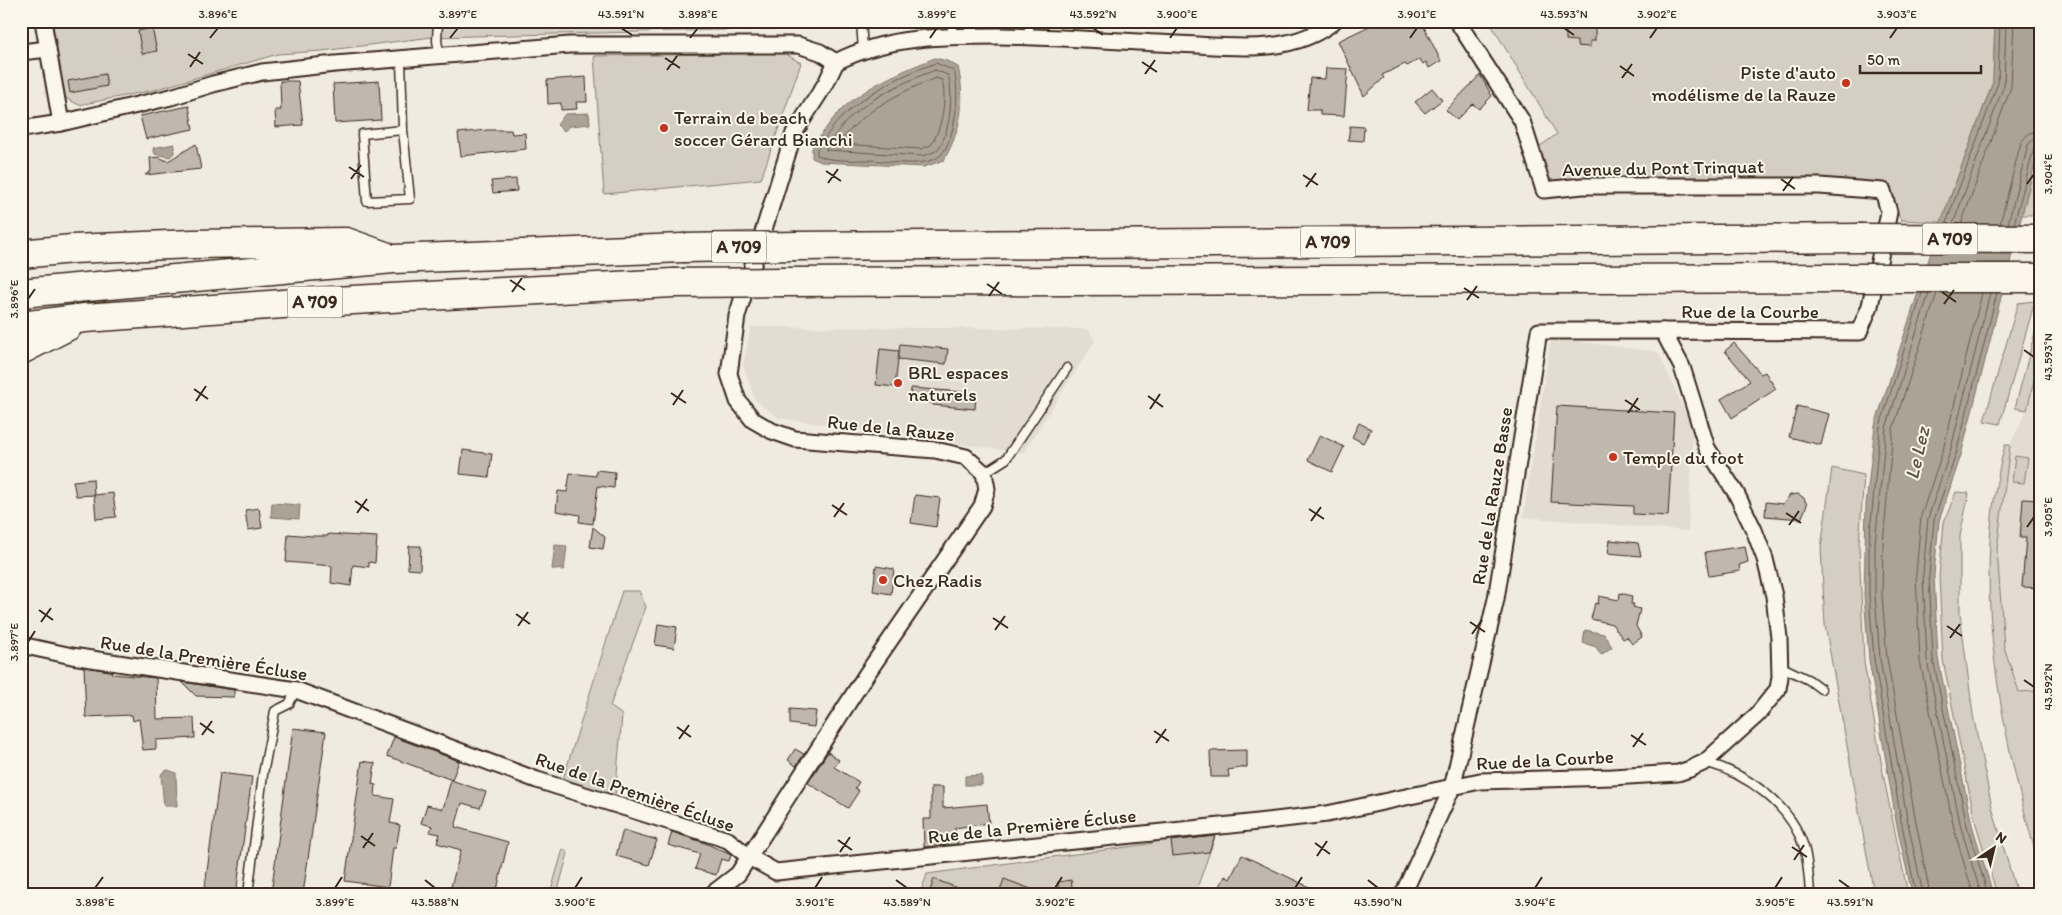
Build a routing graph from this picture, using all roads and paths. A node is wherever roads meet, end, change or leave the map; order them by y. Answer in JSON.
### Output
{"nodes":[{"id":1,"x":42,"y":21,"type":"edge"},
{"id":2,"x":438,"y":21,"type":"edge"},
{"id":3,"x":861,"y":21,"type":"edge"},
{"id":4,"x":1334,"y":21,"type":"edge"},
{"id":5,"x":1457,"y":21,"type":"edge"},
{"id":6,"x":952,"y":29,"type":"edge"},
{"id":7,"x":1029,"y":29,"type":"edge"},
{"id":8,"x":48,"y":48,"type":"junction"},
{"id":9,"x":863,"y":50,"type":"junction"},
{"id":10,"x":21,"y":52,"type":"edge"},
{"id":11,"x":440,"y":56,"type":"junction"},
{"id":12,"x":401,"y":59,"type":"junction"},
{"id":13,"x":836,"y":62,"type":"junction"},
{"id":14,"x":62,"y":123,"type":"junction"},
{"id":15,"x":21,"y":130,"type":"edge"},
{"id":16,"x":403,"y":130,"type":"junction"},
{"id":17,"x":2041,"y":239,"type":"edge"},
{"id":18,"x":21,"y":254,"type":"edge"},
{"id":19,"x":393,"y":259,"type":"junction"},
{"id":20,"x":2041,"y":278,"type":"edge"},
{"id":21,"x":21,"y":293,"type":"edge"},
{"id":22,"x":85,"y":318,"type":"junction"},
{"id":23,"x":21,"y":326,"type":"edge"},
{"id":24,"x":1663,"y":331,"type":"junction"},
{"id":25,"x":1859,"y":332,"type":"joint"},
{"id":26,"x":21,"y":350,"type":"edge"},
{"id":27,"x":1067,"y":368,"type":"dead end"},
{"id":28,"x":984,"y":473,"type":"junction"},
{"id":29,"x":21,"y":645,"type":"edge"},
{"id":30,"x":1780,"y":666,"type":"junction"},
{"id":31,"x":1821,"y":689,"type":"dead end"},
{"id":32,"x":296,"y":690,"type":"junction"},
{"id":33,"x":1704,"y":762,"type":"junction"},
{"id":34,"x":1452,"y":788,"type":"junction"},
{"id":35,"x":749,"y":856,"type":"junction"},
{"id":36,"x":248,"y":894,"type":"edge"},
{"id":37,"x":712,"y":894,"type":"edge"},
{"id":38,"x":1403,"y":894,"type":"edge"},
{"id":39,"x":1810,"y":894,"type":"edge"}],
"edges":[{"from":1,"to":8,"type":"street"},
{"from":2,"to":11,"type":"lane"},
{"from":3,"to":9,"type":"lane"},
{"from":4,"to":7,"type":"street"},
{"from":5,"to":25,"type":"street","name":"Avenue du Pont Trinquat"},
{"from":6,"to":7,"type":"street"},
{"from":6,"to":9,"type":"street"},
{"from":8,"to":10,"type":"street"},
{"from":8,"to":14,"type":"street"},
{"from":9,"to":13,"type":"street"},
{"from":11,"to":12,"type":"street"},
{"from":11,"to":13,"type":"street"},
{"from":12,"to":14,"type":"street"},
{"from":12,"to":16,"type":"lane"},
{"from":13,"to":28,"type":"street","name":"Rue de la Rauze"},
{"from":14,"to":15,"type":"street"},
{"from":16,"to":16,"type":"lane"},
{"from":17,"to":19,"type":"highway","number":"A 709","bridge":true},
{"from":18,"to":19,"type":"highway"},
{"from":19,"to":21,"type":"highway","number":"A 709"},
{"from":20,"to":22,"type":"highway","number":"A 709","bridge":true},
{"from":22,"to":23,"type":"highway","number":"A 709"},
{"from":22,"to":26,"type":"highway"},
{"from":24,"to":25,"type":"street","name":"Rue de la Courbe"},
{"from":24,"to":30,"type":"street","name":"Rue de la Courbe"},
{"from":24,"to":34,"type":"street","name":"Rue de la Rauze Basse"},
{"from":27,"to":28,"type":"lane"},
{"from":28,"to":35,"type":"street"},
{"from":29,"to":32,"type":"street","name":"Rue de la Première Écluse"},
{"from":30,"to":31,"type":"lane"},
{"from":30,"to":33,"type":"street","name":"Rue de la Courbe"},
{"from":32,"to":35,"type":"street","name":"Rue de la Première Écluse"},
{"from":32,"to":36,"type":"lane"},
{"from":33,"to":34,"type":"street","name":"Rue de la Courbe"},
{"from":33,"to":39,"type":"lane"},
{"from":34,"to":35,"type":"street","name":"Rue de la Première Écluse"},
{"from":34,"to":38,"type":"street"},
{"from":35,"to":37,"type":"street"}]}
